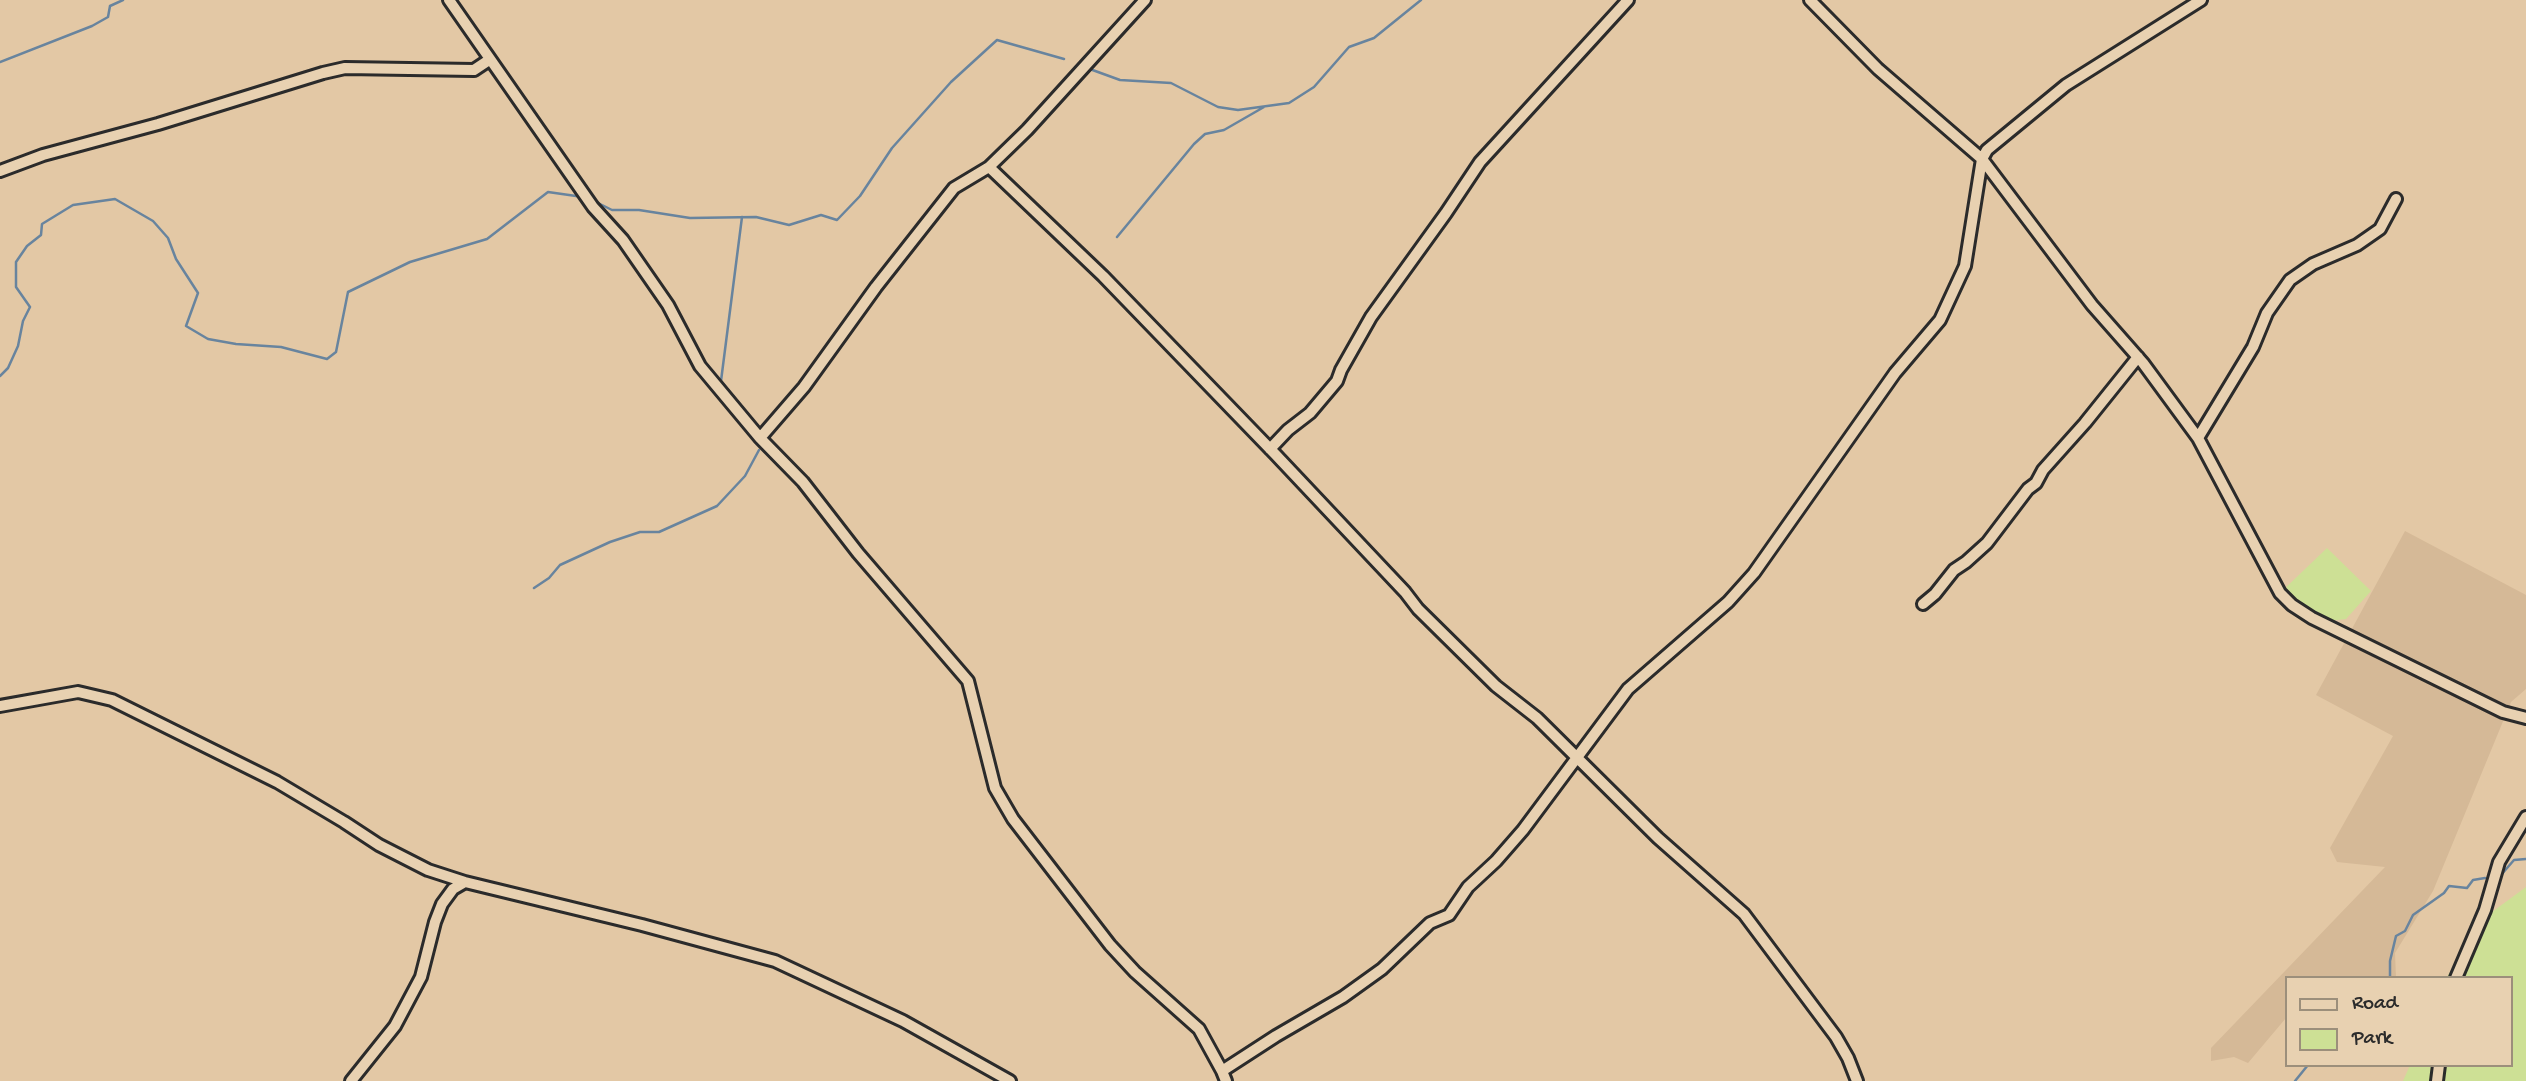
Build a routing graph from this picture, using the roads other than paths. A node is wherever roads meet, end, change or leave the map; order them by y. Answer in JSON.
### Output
{"nodes":[{"id":1,"x":449,"y":0,"type":"edge"},
{"id":2,"x":1145,"y":0,"type":"edge"},
{"id":3,"x":1628,"y":0,"type":"edge"},
{"id":4,"x":1810,"y":0,"type":"edge"},
{"id":5,"x":2201,"y":0,"type":"edge"},
{"id":6,"x":489,"y":60,"type":"junction"},
{"id":7,"x":1982,"y":159,"type":"junction"},
{"id":8,"x":989,"y":167,"type":"junction"},
{"id":9,"x":0,"y":171,"type":"edge"},
{"id":10,"x":2396,"y":199,"type":"dead end"},
{"id":11,"x":2138,"y":357,"type":"junction"},
{"id":12,"x":2198,"y":438,"type":"junction"},
{"id":13,"x":760,"y":439,"type":"junction"},
{"id":14,"x":1270,"y":449,"type":"junction"},
{"id":15,"x":1923,"y":604,"type":"dead end"},
{"id":16,"x":0,"y":706,"type":"edge"},
{"id":17,"x":2526,"y":718,"type":"edge"},
{"id":18,"x":1578,"y":757,"type":"junction"},
{"id":19,"x":2526,"y":817,"type":"edge"},
{"id":20,"x":465,"y":882,"type":"junction"},
{"id":21,"x":2457,"y":976,"type":"edge"},
{"id":22,"x":1224,"y":1076,"type":"edge"},
{"id":23,"x":351,"y":1081,"type":"edge"},
{"id":24,"x":1010,"y":1081,"type":"edge"},
{"id":25,"x":1857,"y":1081,"type":"edge"}],
"edges":[{"from":1,"to":6,"type":"street"},
{"from":2,"to":8,"type":"street"},
{"from":3,"to":14,"type":"street"},
{"from":4,"to":7,"type":"street"},
{"from":5,"to":7,"type":"street"},
{"from":6,"to":9,"type":"street"},
{"from":6,"to":13,"type":"street"},
{"from":7,"to":11,"type":"street"},
{"from":7,"to":18,"type":"street"},
{"from":8,"to":13,"type":"street"},
{"from":8,"to":14,"type":"street"},
{"from":10,"to":12,"type":"street"},
{"from":11,"to":12,"type":"street"},
{"from":11,"to":15,"type":"street"},
{"from":12,"to":17,"type":"street"},
{"from":13,"to":22,"type":"street"},
{"from":14,"to":18,"type":"street"},
{"from":16,"to":20,"type":"street"},
{"from":18,"to":22,"type":"street"},
{"from":18,"to":25,"type":"street"},
{"from":19,"to":21,"type":"street"},
{"from":20,"to":23,"type":"street"},
{"from":20,"to":24,"type":"street"}]}
